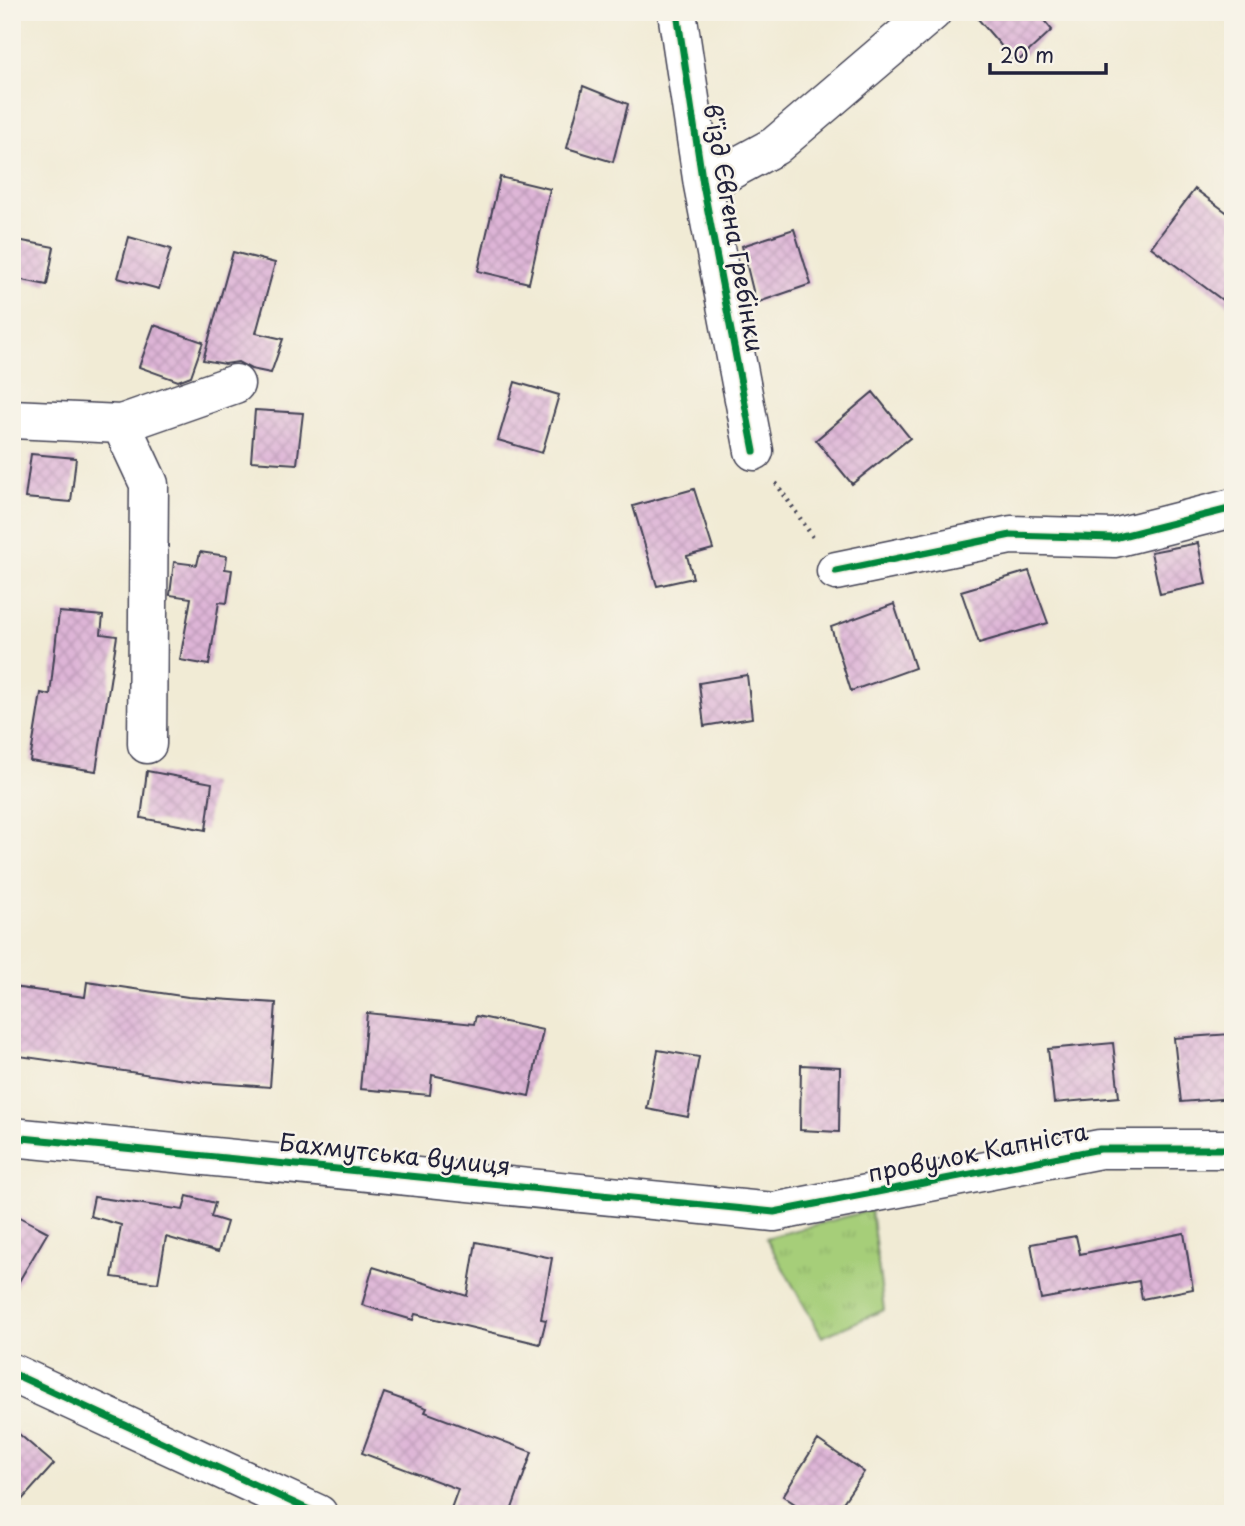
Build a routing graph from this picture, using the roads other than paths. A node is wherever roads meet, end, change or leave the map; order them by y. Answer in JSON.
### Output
{"nodes":[{"id":1,"x":677,"y":12,"type":"edge"},
{"id":2,"x":932,"y":12,"type":"edge"},
{"id":3,"x":703,"y":185,"type":"junction"},
{"id":4,"x":235,"y":384,"type":"dead end"},
{"id":5,"x":12,"y":419,"type":"edge"},
{"id":6,"x":121,"y":424,"type":"junction"},
{"id":7,"x":754,"y":451,"type":"road end"},
{"id":8,"x":1233,"y":508,"type":"edge"},
{"id":9,"x":836,"y":571,"type":"road end"},
{"id":10,"x":148,"y":744,"type":"dead end"},
{"id":11,"x":12,"y":1137,"type":"edge"},
{"id":12,"x":1233,"y":1149,"type":"edge"},
{"id":13,"x":774,"y":1212,"type":"joint"},
{"id":14,"x":12,"y":1373,"type":"edge"},
{"id":15,"x":318,"y":1514,"type":"edge"}],
"edges":[{"from":1,"to":3,"type":"street","name":"в'їзд Євгена Гребінки"},
{"from":2,"to":3,"type":"street"},
{"from":3,"to":7,"type":"street","name":"в'їзд Євгена Гребінки"},
{"from":4,"to":6,"type":"street"},
{"from":5,"to":6,"type":"street"},
{"from":6,"to":10,"type":"street"},
{"from":8,"to":9,"type":"street"},
{"from":11,"to":13,"type":"street","name":"Бахмутська вулиця"},
{"from":12,"to":13,"type":"street","name":"провулок Капніста"},
{"from":14,"to":15,"type":"street"}]}
